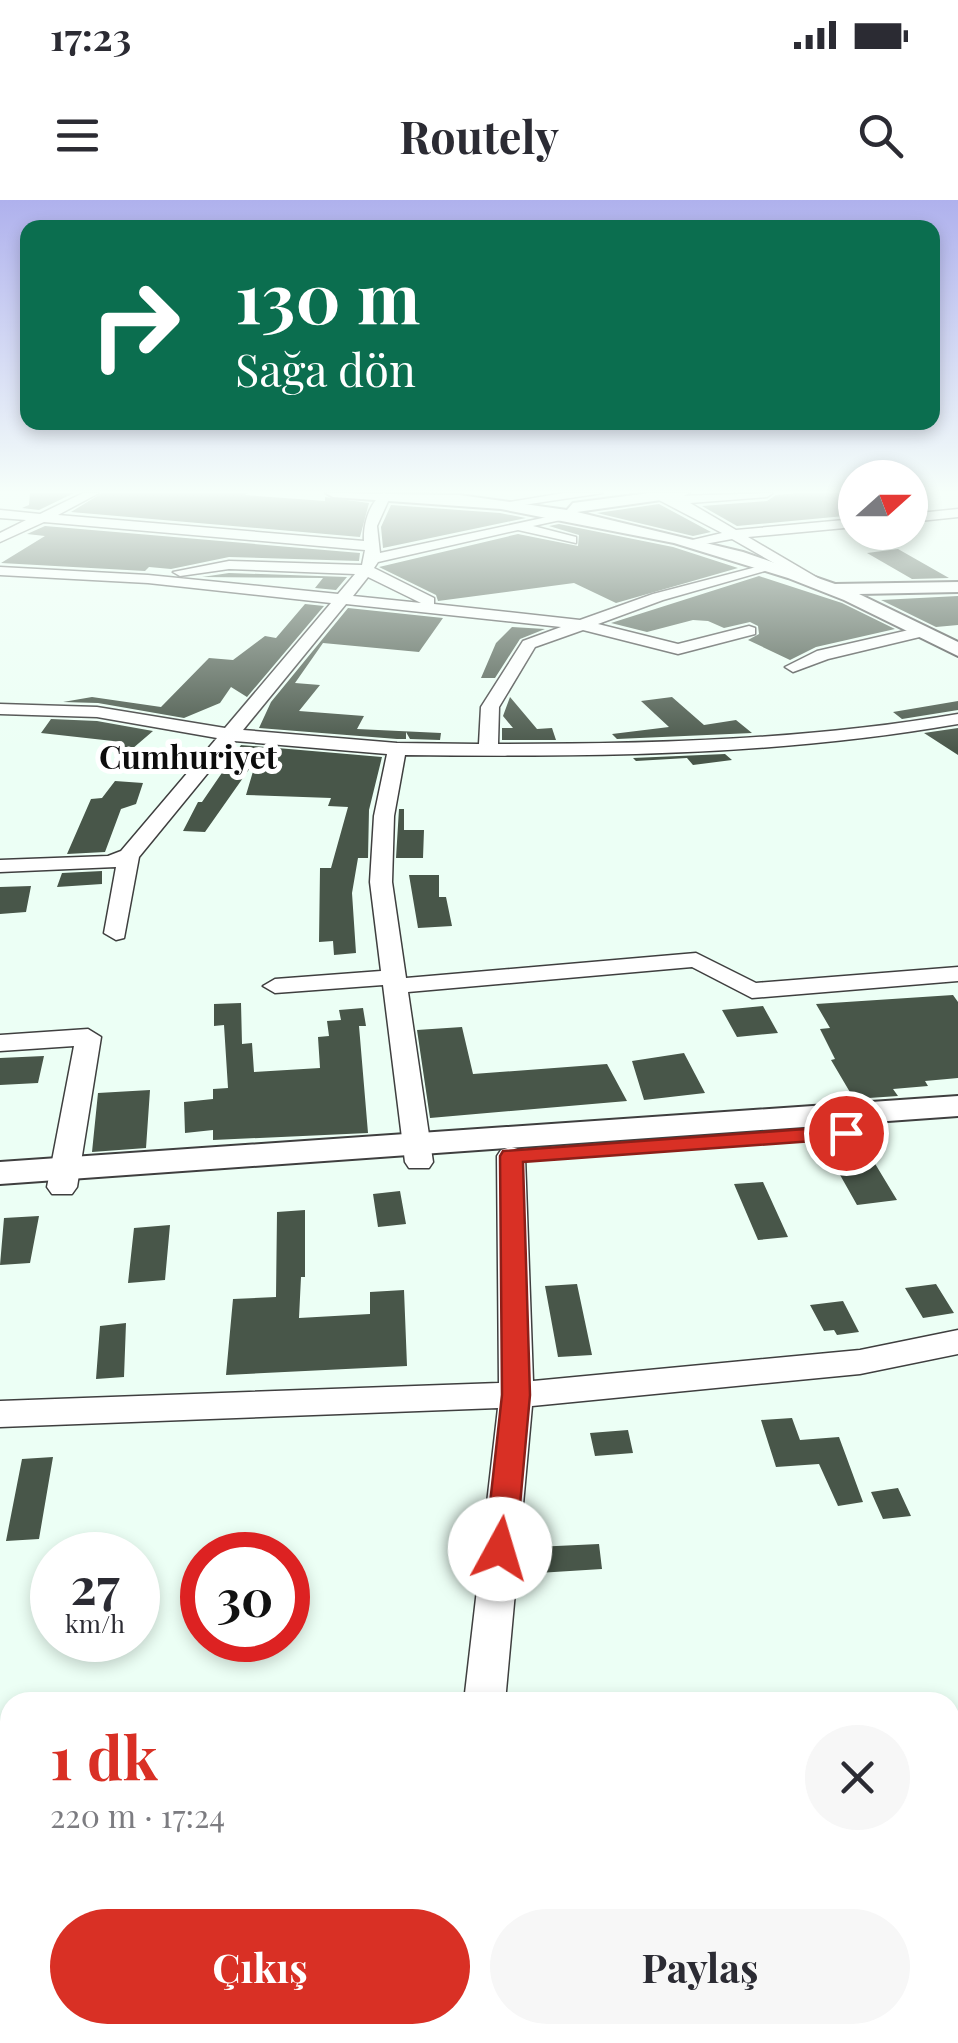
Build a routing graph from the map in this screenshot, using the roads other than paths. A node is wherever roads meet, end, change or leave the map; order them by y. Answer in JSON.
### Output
{"nodes":[{"id":1,"x":150,"y":579,"type":"edge"},
{"id":2,"x":179,"y":579,"type":"edge"},
{"id":3,"x":356,"y":579,"type":"edge"},
{"id":4,"x":401,"y":579,"type":"edge"},
{"id":5,"x":725,"y":579,"type":"edge"},
{"id":6,"x":802,"y":579,"type":"edge"},
{"id":7,"x":812,"y":579,"type":"edge"},
{"id":8,"x":958,"y":586,"type":"edge"},
{"id":9,"x":827,"y":588,"type":"junction"},
{"id":10,"x":135,"y":591,"type":"dead end"},
{"id":11,"x":344,"y":599,"type":"junction"},
{"id":12,"x":448,"y":610,"type":"junction"},
{"id":13,"x":578,"y":624,"type":"junction"},
{"id":14,"x":749,"y":631,"type":"dead end"},
{"id":15,"x":922,"y":632,"type":"junction"},
{"id":16,"x":958,"y":650,"type":"edge"},
{"id":17,"x":793,"y":667,"type":"dead end"},
{"id":18,"x":0,"y":709,"type":"edge"},
{"id":19,"x":958,"y":719,"type":"edge"},
{"id":20,"x":232,"y":735,"type":"junction"},
{"id":21,"x":398,"y":749,"type":"junction"},
{"id":22,"x":488,"y":750,"type":"junction"},
{"id":23,"x":130,"y":856,"type":"junction"},
{"id":24,"x":0,"y":866,"type":"edge"},
{"id":25,"x":116,"y":933,"type":"dead end"},
{"id":26,"x":958,"y":974,"type":"edge"},
{"id":27,"x":395,"y":982,"type":"junction"},
{"id":28,"x":275,"y":986,"type":"dead end"},
{"id":29,"x":0,"y":1043,"type":"edge"},
{"id":30,"x":958,"y":1106,"type":"edge"},
{"id":31,"x":958,"y":1126,"type":"edge"},
{"id":32,"x":418,"y":1153,"type":"junction"},
{"id":33,"x":511,"y":1156,"type":"junction"},
{"id":34,"x":0,"y":1174,"type":"edge"},
{"id":35,"x":63,"y":1178,"type":"junction"},
{"id":36,"x":0,"y":1191,"type":"edge"},
{"id":37,"x":958,"y":1342,"type":"edge"},
{"id":38,"x":516,"y":1395,"type":"junction"},
{"id":39,"x":0,"y":1414,"type":"edge"},
{"id":40,"x":485,"y":1692,"type":"edge"}],
"edges":[{"from":1,"to":10,"type":"street"},
{"from":2,"to":11,"type":"street"},
{"from":3,"to":11,"type":"street"},
{"from":4,"to":12,"type":"street"},
{"from":5,"to":13,"type":"street"},
{"from":6,"to":9,"type":"street"},
{"from":7,"to":9,"type":"street"},
{"from":8,"to":9,"type":"street"},
{"from":9,"to":15,"type":"street"},
{"from":11,"to":12,"type":"street"},
{"from":11,"to":20,"type":"street"},
{"from":12,"to":13,"type":"street"},
{"from":13,"to":14,"type":"street"},
{"from":13,"to":22,"type":"street"},
{"from":15,"to":16,"type":"street"},
{"from":15,"to":17,"type":"street"},
{"from":18,"to":20,"type":"street"},
{"from":19,"to":22,"type":"street"},
{"from":20,"to":21,"type":"street"},
{"from":20,"to":23,"type":"street"},
{"from":21,"to":22,"type":"street"},
{"from":21,"to":27,"type":"street"},
{"from":23,"to":24,"type":"street"},
{"from":23,"to":25,"type":"street"},
{"from":26,"to":27,"type":"street"},
{"from":27,"to":28,"type":"street"},
{"from":27,"to":32,"type":"street"},
{"from":29,"to":35,"type":"street"},
{"from":30,"to":32,"type":"street"},
{"from":31,"to":33,"type":"street"},
{"from":32,"to":33,"type":"street"},
{"from":32,"to":35,"type":"street"},
{"from":33,"to":38,"type":"street"},
{"from":34,"to":35,"type":"street"},
{"from":35,"to":36,"type":"street"},
{"from":37,"to":38,"type":"street"},
{"from":38,"to":39,"type":"street"},
{"from":38,"to":40,"type":"street"}]}
